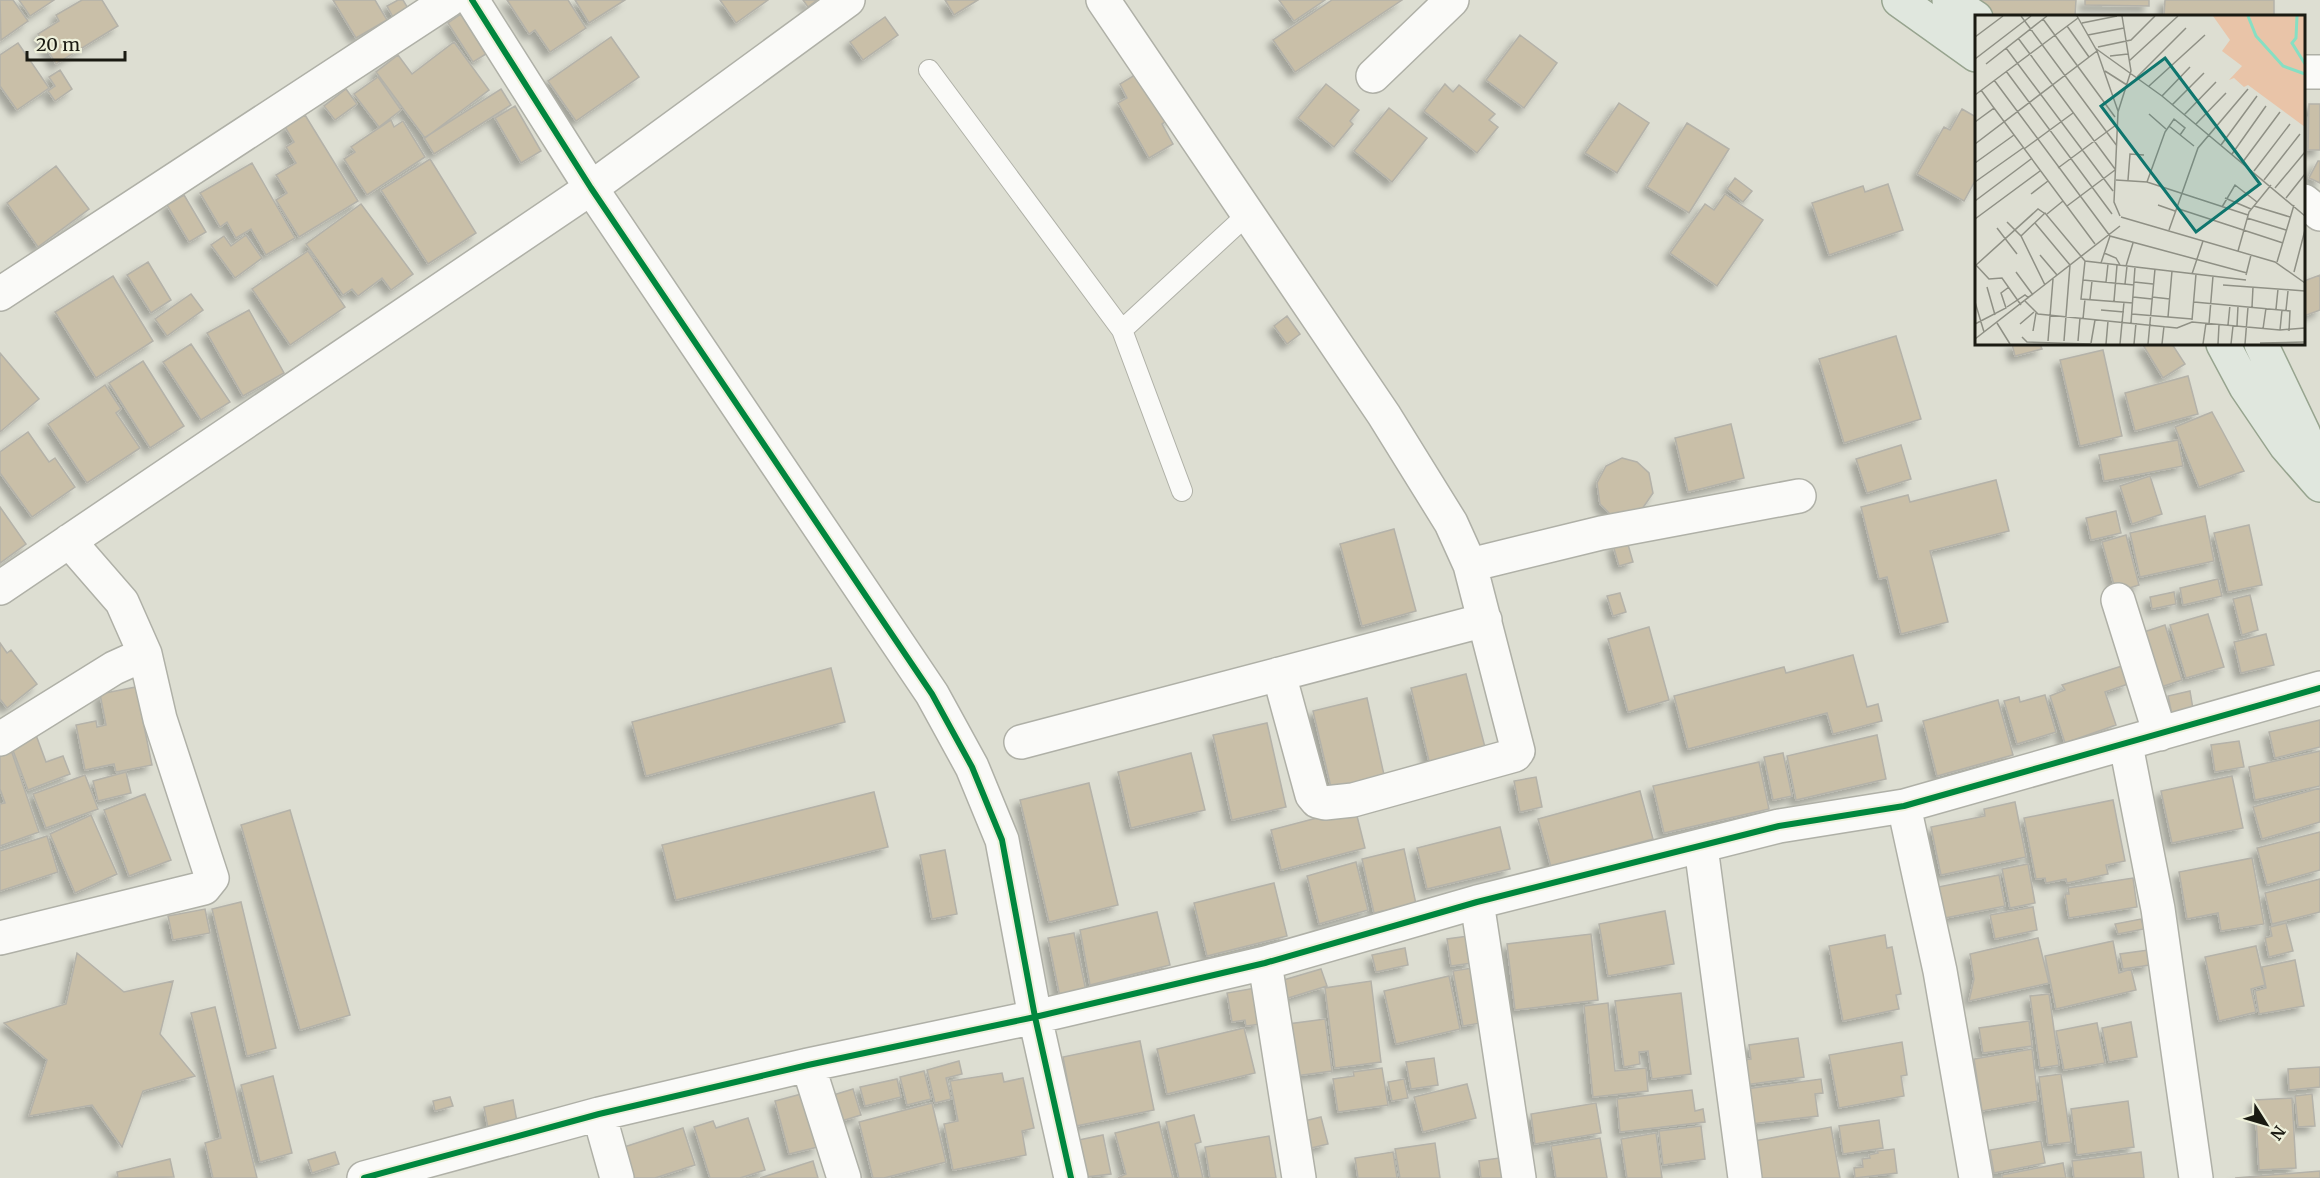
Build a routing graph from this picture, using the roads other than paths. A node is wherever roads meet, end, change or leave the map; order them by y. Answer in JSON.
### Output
{"nodes":[{"id":1,"x":449,"y":0,"type":"edge"},
{"id":2,"x":472,"y":0,"type":"edge"},
{"id":3,"x":848,"y":0,"type":"edge"},
{"id":4,"x":1103,"y":0,"type":"edge"},
{"id":5,"x":1452,"y":0,"type":"edge"},
{"id":6,"x":1899,"y":0,"type":"edge"},
{"id":7,"x":1975,"y":54,"type":"edge"},
{"id":8,"x":929,"y":70,"type":"dead end"},
{"id":9,"x":1373,"y":76,"type":"dead end"},
{"id":10,"x":591,"y":188,"type":"junction"},
{"id":11,"x":2305,"y":202,"type":"edge"},
{"id":12,"x":2305,"y":212,"type":"edge"},
{"id":13,"x":1249,"y":213,"type":"junction"},
{"id":14,"x":2320,"y":216,"type":"edge"},
{"id":15,"x":0,"y":294,"type":"edge"},
{"id":16,"x":1122,"y":330,"type":"junction"},
{"id":17,"x":2224,"y":345,"type":"edge"},
{"id":18,"x":2261,"y":345,"type":"edge"},
{"id":19,"x":2320,"y":475,"type":"edge"},
{"id":20,"x":2320,"y":484,"type":"edge"},
{"id":21,"x":1182,"y":491,"type":"dead end"},
{"id":22,"x":1799,"y":496,"type":"dead end"},
{"id":23,"x":69,"y":541,"type":"junction"},
{"id":24,"x":1470,"y":565,"type":"junction"},
{"id":25,"x":0,"y":588,"type":"edge"},
{"id":26,"x":2118,"y":600,"type":"dead end"},
{"id":27,"x":1485,"y":620,"type":"junction"},
{"id":28,"x":145,"y":654,"type":"junction"},
{"id":29,"x":1279,"y":674,"type":"junction"},
{"id":30,"x":2320,"y":688,"type":"edge"},
{"id":31,"x":2160,"y":734,"type":"junction"},
{"id":32,"x":0,"y":739,"type":"edge"},
{"id":33,"x":1021,"y":742,"type":"dead end"},
{"id":34,"x":2126,"y":745,"type":"junction"},
{"id":35,"x":1904,"y":806,"type":"junction"},
{"id":36,"x":1701,"y":846,"type":"junction"},
{"id":37,"x":1477,"y":902,"type":"junction"},
{"id":38,"x":0,"y":938,"type":"edge"},
{"id":39,"x":1265,"y":963,"type":"junction"},
{"id":40,"x":1035,"y":1017,"type":"junction"},
{"id":41,"x":808,"y":1065,"type":"junction"},
{"id":42,"x":599,"y":1114,"type":"junction"},
{"id":43,"x":409,"y":1172,"type":"edge"},
{"id":44,"x":363,"y":1178,"type":"edge"},
{"id":45,"x":617,"y":1178,"type":"edge"},
{"id":46,"x":844,"y":1178,"type":"edge"},
{"id":47,"x":1071,"y":1178,"type":"edge"},
{"id":48,"x":1299,"y":1178,"type":"edge"},
{"id":49,"x":1519,"y":1178,"type":"edge"},
{"id":50,"x":1745,"y":1178,"type":"edge"},
{"id":51,"x":1976,"y":1178,"type":"edge"},
{"id":52,"x":2196,"y":1178,"type":"edge"}],
"edges":[{"from":1,"to":15,"type":"street"},
{"from":2,"to":10,"type":"street"},
{"from":3,"to":10,"type":"street"},
{"from":4,"to":13,"type":"street"},
{"from":5,"to":9,"type":"street"},
{"from":6,"to":7,"type":"main road"},
{"from":8,"to":16,"type":"lane"},
{"from":10,"to":23,"type":"street"},
{"from":10,"to":40,"type":"street"},
{"from":11,"to":14,"type":"street"},
{"from":12,"to":14,"type":"street"},
{"from":13,"to":16,"type":"lane"},
{"from":13,"to":24,"type":"street"},
{"from":16,"to":21,"type":"lane"},
{"from":17,"to":20,"type":"main road"},
{"from":18,"to":19,"type":"main road"},
{"from":22,"to":24,"type":"street"},
{"from":23,"to":25,"type":"street"},
{"from":23,"to":28,"type":"street"},
{"from":24,"to":27,"type":"street"},
{"from":26,"to":31,"type":"street"},
{"from":27,"to":29,"type":"street"},
{"from":27,"to":29,"type":"street"},
{"from":28,"to":32,"type":"street"},
{"from":28,"to":38,"type":"street"},
{"from":29,"to":33,"type":"street"},
{"from":30,"to":31,"type":"street"},
{"from":31,"to":34,"type":"street"},
{"from":34,"to":35,"type":"street"},
{"from":34,"to":52,"type":"street"},
{"from":35,"to":36,"type":"street"},
{"from":35,"to":51,"type":"street"},
{"from":36,"to":37,"type":"street"},
{"from":36,"to":50,"type":"street"},
{"from":37,"to":39,"type":"street"},
{"from":37,"to":49,"type":"street"},
{"from":39,"to":40,"type":"street"},
{"from":39,"to":48,"type":"street"},
{"from":40,"to":41,"type":"street"},
{"from":40,"to":47,"type":"street"},
{"from":41,"to":42,"type":"street"},
{"from":41,"to":46,"type":"street"},
{"from":42,"to":43,"type":"street"},
{"from":42,"to":45,"type":"street"},
{"from":43,"to":44,"type":"street"}]}
